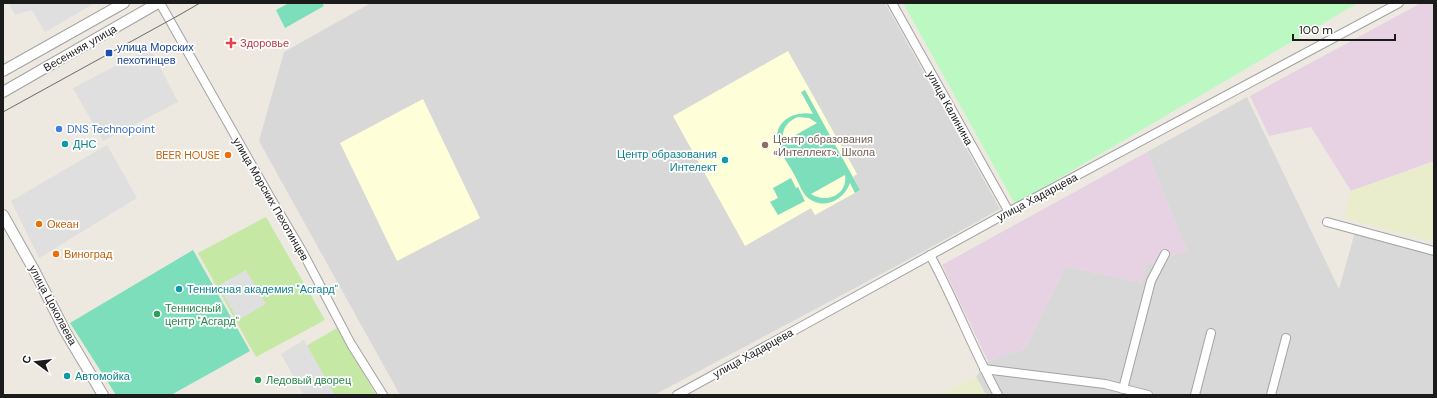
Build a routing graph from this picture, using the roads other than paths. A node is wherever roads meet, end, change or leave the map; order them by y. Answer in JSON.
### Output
{"nodes":[{"id":1,"x":124,"y":3,"type":"edge"},
{"id":2,"x":159,"y":3,"type":"edge"},
{"id":3,"x":892,"y":3,"type":"edge"},
{"id":4,"x":1399,"y":3,"type":"edge"},
{"id":5,"x":3,"y":71,"type":"edge"},
{"id":6,"x":3,"y":92,"type":"edge"},
{"id":7,"x":1009,"y":212,"type":"junction"},
{"id":8,"x":3,"y":214,"type":"edge"},
{"id":9,"x":1327,"y":222,"type":"dead end"},
{"id":10,"x":1434,"y":251,"type":"edge"},
{"id":11,"x":1165,"y":254,"type":"dead end"},
{"id":12,"x":930,"y":255,"type":"junction"},
{"id":13,"x":1211,"y":333,"type":"dead end"},
{"id":14,"x":1286,"y":338,"type":"dead end"},
{"id":15,"x":984,"y":369,"type":"junction"},
{"id":16,"x":1123,"y":389,"type":"junction"},
{"id":17,"x":103,"y":395,"type":"edge"},
{"id":18,"x":383,"y":395,"type":"edge"},
{"id":19,"x":677,"y":395,"type":"edge"},
{"id":20,"x":998,"y":395,"type":"edge"},
{"id":21,"x":1148,"y":395,"type":"edge"},
{"id":22,"x":1195,"y":395,"type":"edge"},
{"id":23,"x":1271,"y":395,"type":"edge"}],
"edges":[{"from":1,"to":5,"type":"street","name":"Весенняя улица"},
{"from":2,"to":6,"type":"street","name":"Весенняя улица"},
{"from":2,"to":18,"type":"street","name":"улица Морских Пехотинцев"},
{"from":3,"to":7,"type":"street","name":"улица Калинина"},
{"from":4,"to":7,"type":"street","name":"улица Хадарцева"},
{"from":7,"to":12,"type":"street","name":"улица Хадарцева"},
{"from":8,"to":17,"type":"street","name":"улица Цоколаева"},
{"from":9,"to":10,"type":"street"},
{"from":11,"to":16,"type":"street"},
{"from":12,"to":15,"type":"street"},
{"from":12,"to":19,"type":"street","name":"улица Хадарцева"},
{"from":13,"to":22,"type":"street"},
{"from":14,"to":23,"type":"street"},
{"from":15,"to":16,"type":"street"},
{"from":15,"to":20,"type":"street"},
{"from":16,"to":21,"type":"street"}]}
